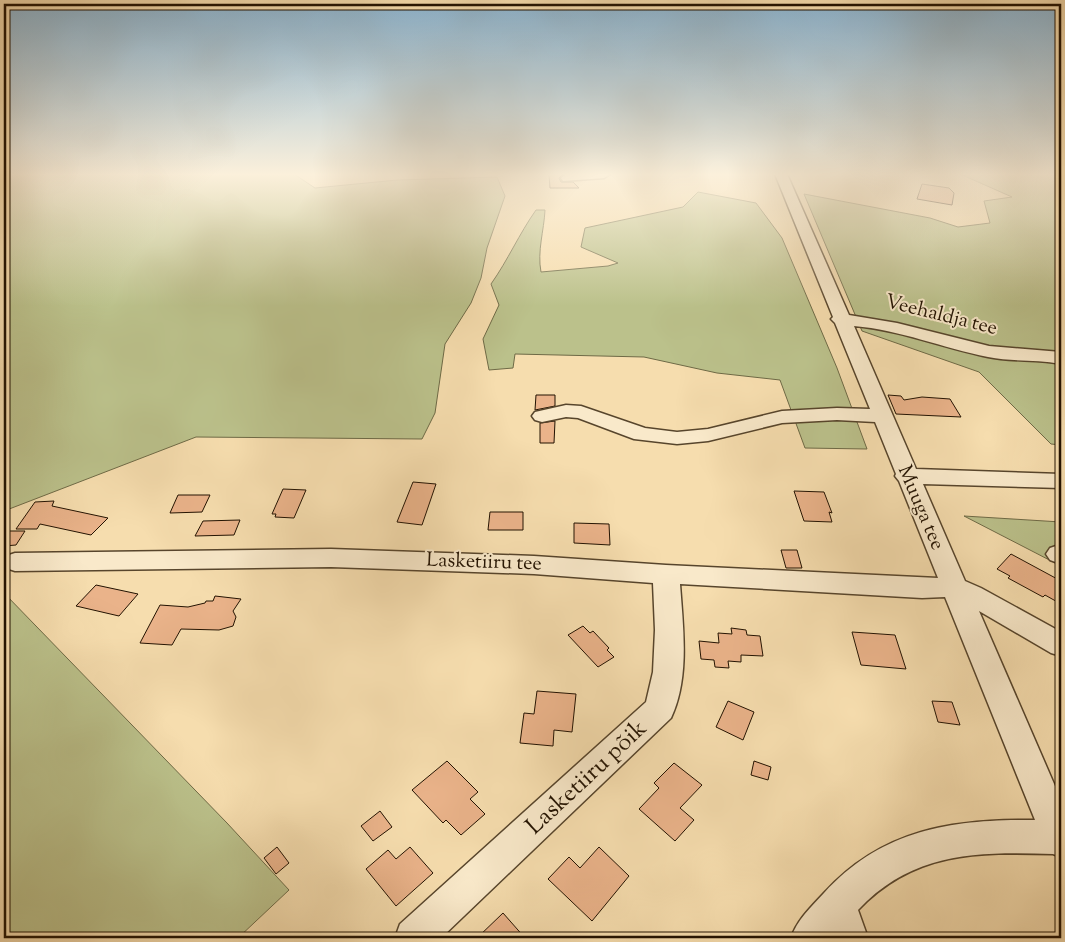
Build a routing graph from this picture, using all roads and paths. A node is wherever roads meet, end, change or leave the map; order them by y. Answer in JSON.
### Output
{"nodes":[{"id":1,"x":799,"y":218,"type":"edge"},
{"id":2,"x":840,"y":319,"type":"junction"},
{"id":3,"x":1061,"y":358,"type":"edge"},
{"id":4,"x":542,"y":416,"type":"dead end"},
{"id":5,"x":881,"y":416,"type":"junction"},
{"id":6,"x":906,"y":476,"type":"junction"},
{"id":7,"x":1061,"y":481,"type":"edge"},
{"id":8,"x":15,"y":562,"type":"dead end"},
{"id":9,"x":666,"y":574,"type":"junction"},
{"id":10,"x":953,"y":587,"type":"junction"},
{"id":11,"x":1061,"y":645,"type":"edge"},
{"id":12,"x":1061,"y":839,"type":"edge"},
{"id":13,"x":838,"y":904,"type":"junction"},
{"id":14,"x":414,"y":938,"type":"edge"},
{"id":15,"x":810,"y":938,"type":"edge"},
{"id":16,"x":849,"y":938,"type":"edge"}],
"edges":[{"from":1,"to":2,"type":"street","name":"Muuga tee"},
{"from":2,"to":3,"type":"street","name":"Veehaldja tee"},
{"from":2,"to":5,"type":"street","name":"Muuga tee"},
{"from":4,"to":5,"type":"street"},
{"from":5,"to":6,"type":"street","name":"Muuga tee"},
{"from":6,"to":7,"type":"street"},
{"from":6,"to":10,"type":"street","name":"Muuga tee"},
{"from":8,"to":9,"type":"street","name":"Lasketiiru tee"},
{"from":9,"to":10,"type":"street","name":"Lasketiiru tee"},
{"from":9,"to":14,"type":"street","name":"Lasketiiru põik"},
{"from":10,"to":11,"type":"street"},
{"from":10,"to":12,"type":"street","name":"Muuga tee"},
{"from":12,"to":13,"type":"street"},
{"from":13,"to":15,"type":"street"},
{"from":13,"to":16,"type":"street"}]}
